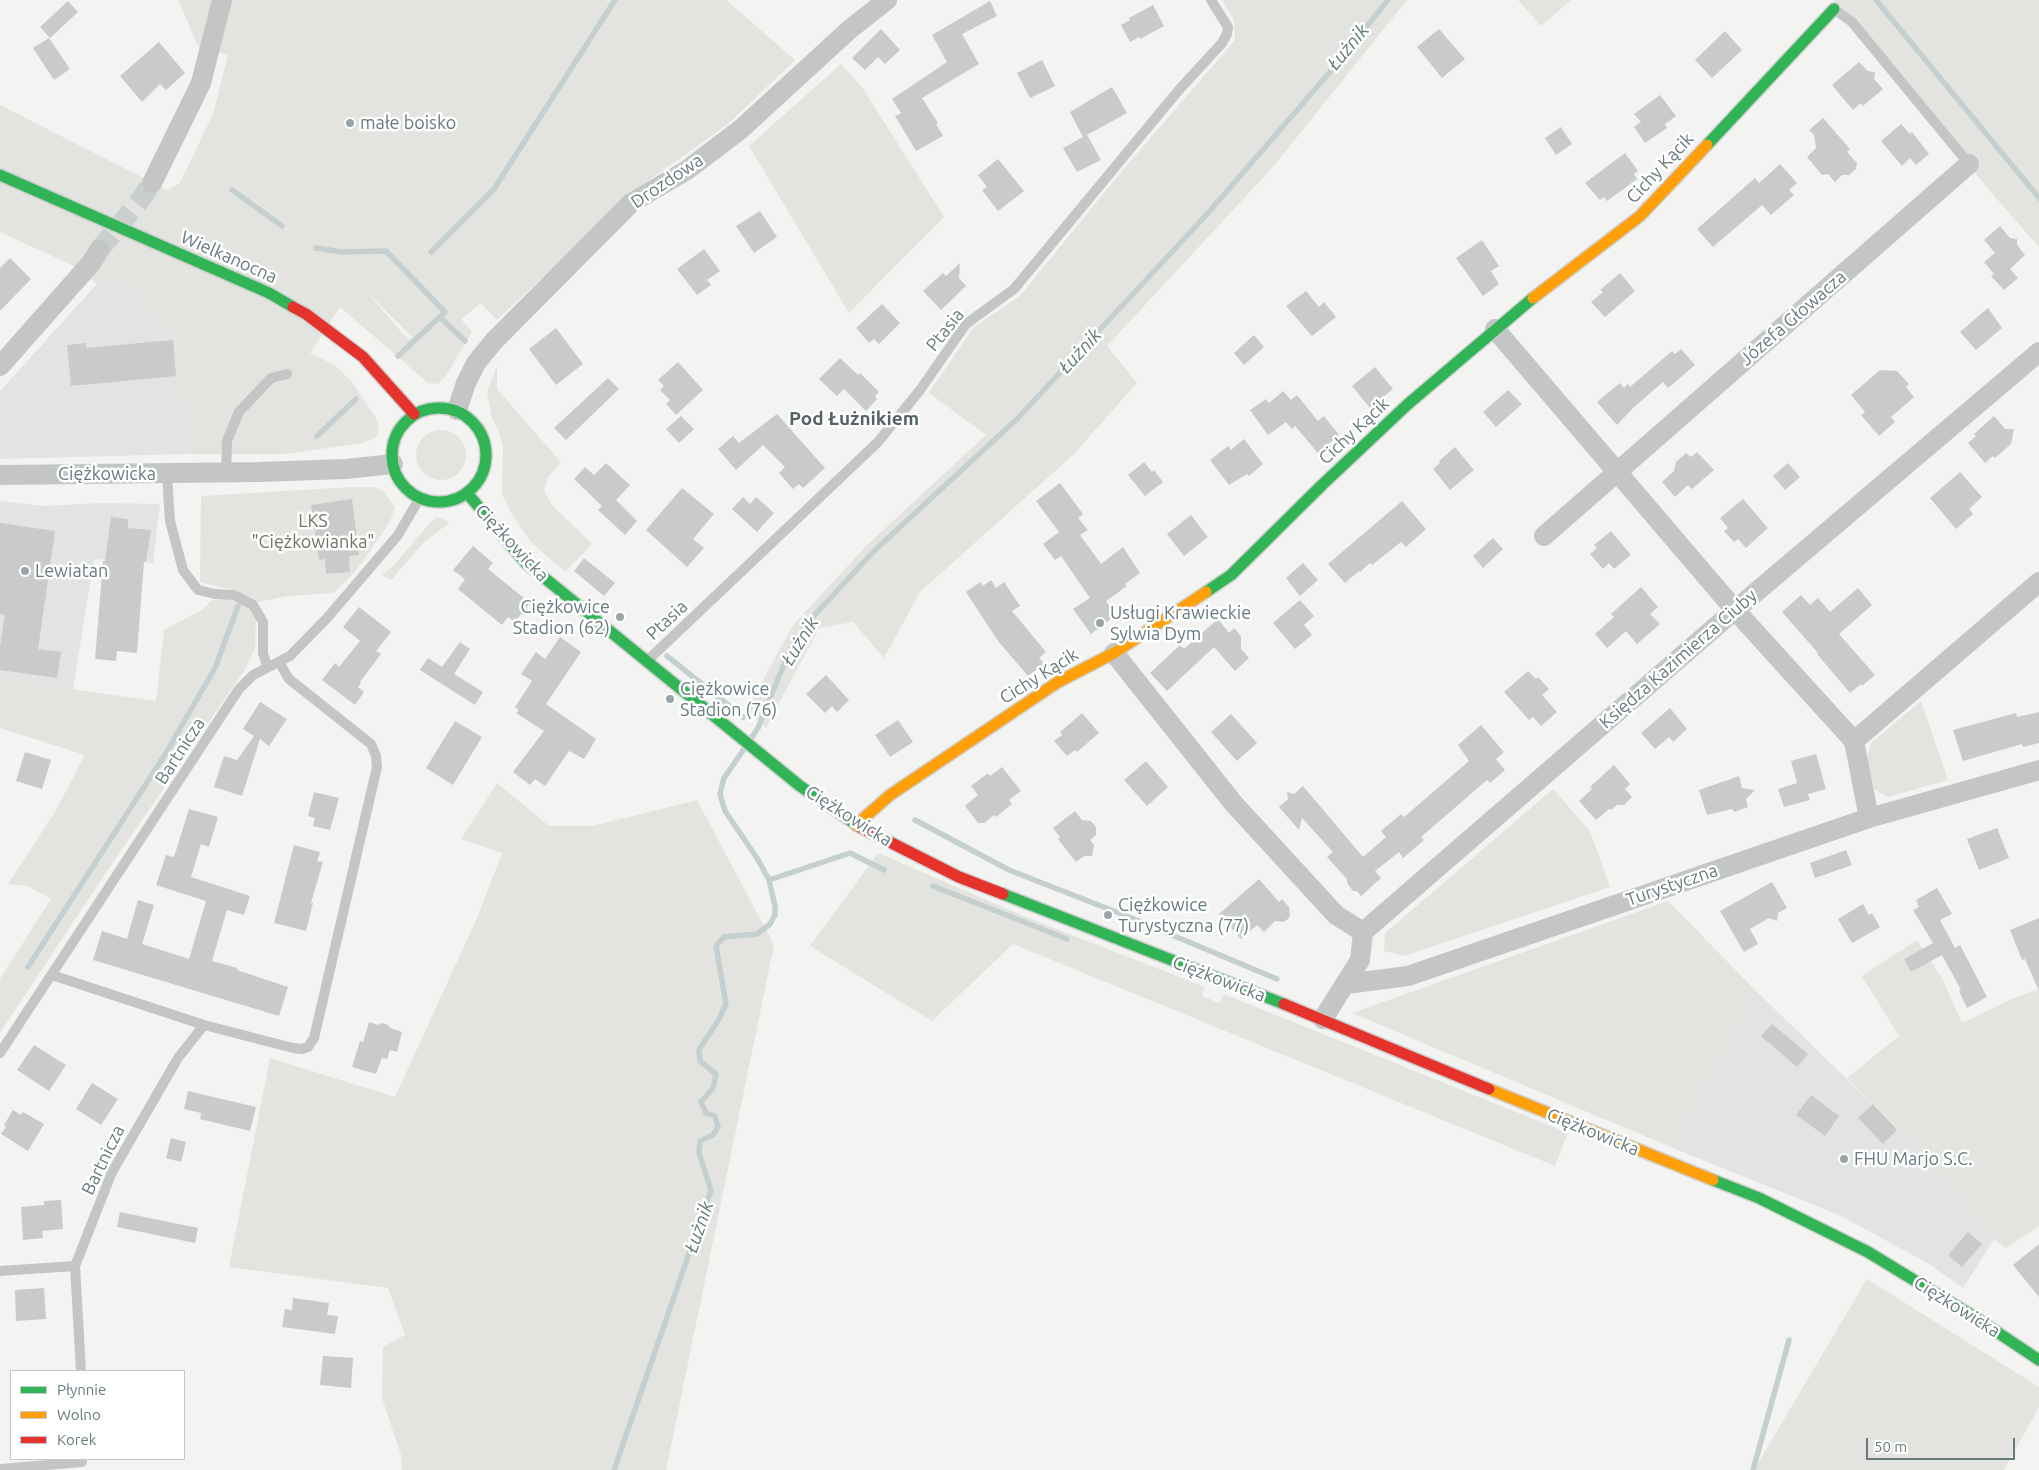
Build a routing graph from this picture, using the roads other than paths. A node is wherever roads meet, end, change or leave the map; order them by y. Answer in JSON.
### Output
{"nodes":[{"id":1,"x":222,"y":0,"type":"edge"},
{"id":2,"x":887,"y":0,"type":"edge"},
{"id":3,"x":1211,"y":0,"type":"edge"},
{"id":4,"x":1834,"y":9,"type":"joint"},
{"id":5,"x":1970,"y":164,"type":"joint"},
{"id":6,"x":0,"y":175,"type":"edge"},
{"id":7,"x":152,"y":182,"type":"tunnel mouth"},
{"id":8,"x":100,"y":250,"type":"tunnel mouth"},
{"id":9,"x":1494,"y":329,"type":"junction"},
{"id":10,"x":2039,"y":352,"type":"edge"},
{"id":11,"x":0,"y":366,"type":"edge"},
{"id":12,"x":288,"y":374,"type":"dead end"},
{"id":13,"x":457,"y":410,"type":"junction"},
{"id":14,"x":414,"y":414,"type":"junction"},
{"id":15,"x":393,"y":464,"type":"junction"},
{"id":16,"x":226,"y":472,"type":"junction"},
{"id":17,"x":1617,"y":473,"type":"junction"},
{"id":18,"x":167,"y":474,"type":"junction"},
{"id":19,"x":0,"y":475,"type":"edge"},
{"id":20,"x":467,"y":494,"type":"junction"},
{"id":21,"x":419,"y":499,"type":"junction"},
{"id":22,"x":1544,"y":536,"type":"dead end"},
{"id":23,"x":2039,"y":582,"type":"edge"},
{"id":24,"x":1735,"y":610,"type":"junction"},
{"id":25,"x":1114,"y":652,"type":"junction"},
{"id":26,"x":279,"y":662,"type":"junction"},
{"id":27,"x":646,"y":662,"type":"junction"},
{"id":28,"x":267,"y":666,"type":"junction"},
{"id":29,"x":1854,"y":741,"type":"junction"},
{"id":30,"x":2039,"y":770,"type":"edge"},
{"id":31,"x":1869,"y":818,"type":"junction"},
{"id":32,"x":856,"y":825,"type":"junction"},
{"id":33,"x":1363,"y":932,"type":"junction"},
{"id":34,"x":52,"y":975,"type":"junction"},
{"id":35,"x":1346,"y":984,"type":"junction"},
{"id":36,"x":1322,"y":1019,"type":"junction"},
{"id":37,"x":204,"y":1025,"type":"junction"},
{"id":38,"x":0,"y":1053,"type":"edge"},
{"id":39,"x":75,"y":1266,"type":"junction"},
{"id":40,"x":0,"y":1271,"type":"edge"},
{"id":41,"x":2039,"y":1360,"type":"edge"},
{"id":42,"x":81,"y":1370,"type":"edge"},
{"id":43,"x":82,"y":1463,"type":"edge"},
{"id":44,"x":0,"y":1469,"type":"edge"}],
"edges":[{"from":1,"to":7,"type":"street"},
{"from":2,"to":13,"type":"street","name":"Drozdowa"},
{"from":3,"to":27,"type":"lane","name":"Ptasia"},
{"from":4,"to":5,"type":"lane"},
{"from":4,"to":9,"type":"street","name":"Cichy Kącik"},
{"from":5,"to":17,"type":"street","name":"Józefa Głowacza"},
{"from":6,"to":14,"type":"street","name":"Wielkanocna"},
{"from":8,"to":11,"type":"street"},
{"from":9,"to":17,"type":"street"},
{"from":9,"to":25,"type":"street","name":"Cichy Kącik"},
{"from":10,"to":24,"type":"street","name":"Księdza Kazimierza Ciuby"},
{"from":12,"to":16,"type":"lane"},
{"from":13,"to":14,"type":"street"},
{"from":13,"to":20,"type":"street"},
{"from":14,"to":15,"type":"street"},
{"from":15,"to":16,"type":"street","name":"Ciężkowicka"},
{"from":15,"to":21,"type":"street"},
{"from":16,"to":18,"type":"street","name":"Ciężkowicka"},
{"from":17,"to":22,"type":"street","name":"Józefa Głowacza"},
{"from":17,"to":24,"type":"street"},
{"from":18,"to":19,"type":"street","name":"Ciężkowicka"},
{"from":18,"to":28,"type":"lane"},
{"from":20,"to":21,"type":"street"},
{"from":20,"to":27,"type":"street","name":"Ciężkowicka"},
{"from":21,"to":26,"type":"lane","name":"Bartnicza"},
{"from":23,"to":29,"type":"street"},
{"from":24,"to":29,"type":"street"},
{"from":24,"to":33,"type":"street","name":"Księdza Kazimierza Ciuby"},
{"from":25,"to":32,"type":"street","name":"Cichy Kącik"},
{"from":25,"to":33,"type":"street"},
{"from":26,"to":28,"type":"lane","name":"Bartnicza"},
{"from":26,"to":37,"type":"lane"},
{"from":27,"to":32,"type":"street","name":"Ciężkowicka"},
{"from":28,"to":34,"type":"lane","name":"Bartnicza"},
{"from":29,"to":31,"type":"street"},
{"from":30,"to":31,"type":"street","name":"Turystyczna"},
{"from":31,"to":35,"type":"street","name":"Turystyczna"},
{"from":32,"to":36,"type":"street","name":"Ciężkowicka"},
{"from":33,"to":35,"type":"street"},
{"from":34,"to":37,"type":"lane"},
{"from":34,"to":38,"type":"lane","name":"Bartnicza"},
{"from":35,"to":36,"type":"street"},
{"from":36,"to":41,"type":"street","name":"Ciężkowicka"},
{"from":37,"to":39,"type":"lane","name":"Bartnicza"},
{"from":39,"to":40,"type":"lane"},
{"from":39,"to":42,"type":"lane","name":"Bartnicza"},
{"from":43,"to":44,"type":"lane"}]}
